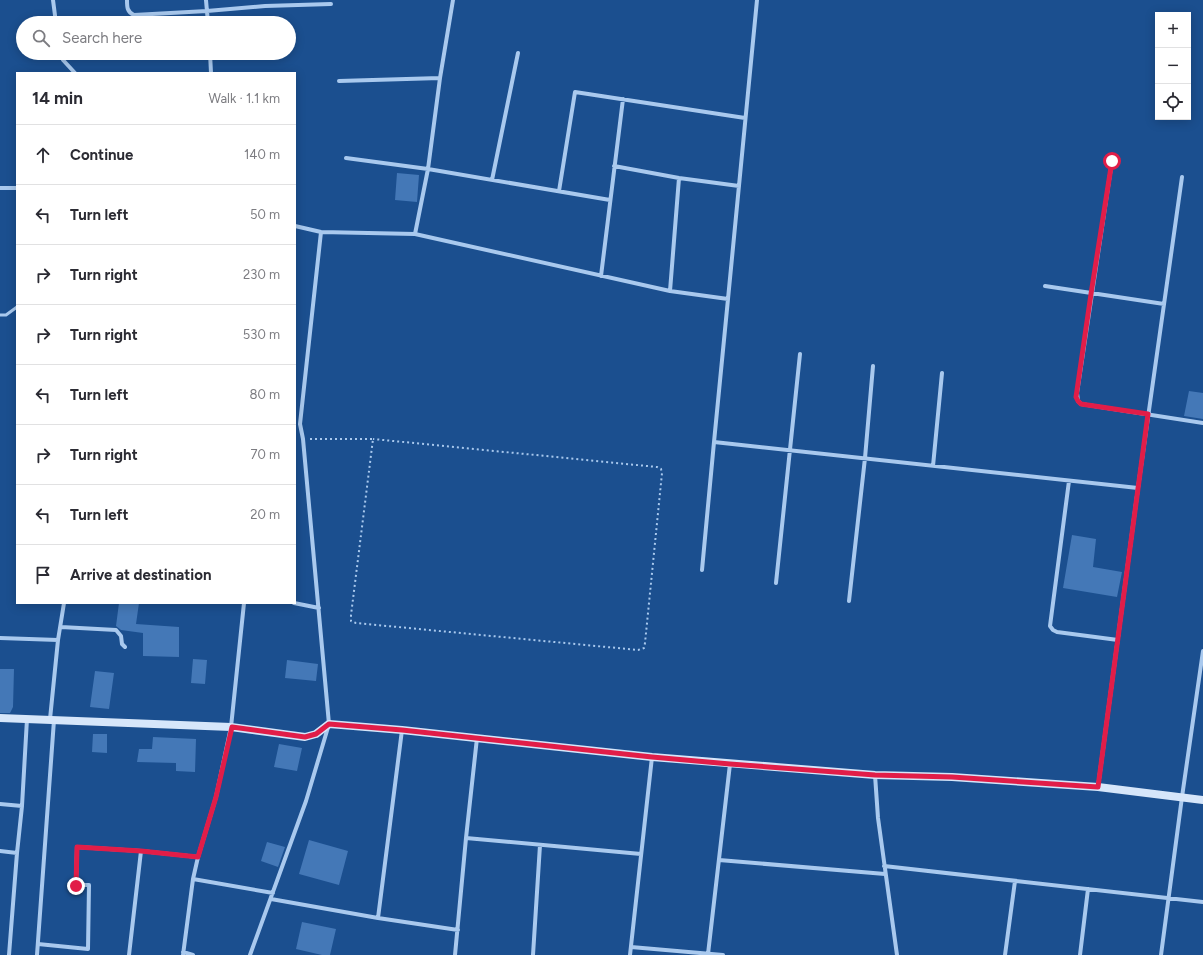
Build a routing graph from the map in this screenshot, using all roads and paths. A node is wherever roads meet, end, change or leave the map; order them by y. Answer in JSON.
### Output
{"nodes":[{"id":1,"x":53,"y":0,"type":"edge"},
{"id":2,"x":127,"y":0,"type":"edge"},
{"id":3,"x":206,"y":0,"type":"edge"},
{"id":4,"x":265,"y":0,"type":"edge"},
{"id":5,"x":453,"y":0,"type":"edge"},
{"id":6,"x":757,"y":0,"type":"edge"},
{"id":7,"x":331,"y":4,"type":"dead end"},
{"id":8,"x":265,"y":6,"type":"junction"},
{"id":9,"x":207,"y":11,"type":"junction"},
{"id":10,"x":55,"y":16,"type":"edge"},
{"id":11,"x":207,"y":16,"type":"edge"},
{"id":12,"x":518,"y":53,"type":"dead end"},
{"id":13,"x":63,"y":60,"type":"edge"},
{"id":14,"x":210,"y":60,"type":"edge"},
{"id":15,"x":74,"y":72,"type":"edge"},
{"id":16,"x":211,"y":72,"type":"edge"},
{"id":17,"x":440,"y":78,"type":"junction"},
{"id":18,"x":339,"y":81,"type":"dead end"},
{"id":19,"x":623,"y":100,"type":"junction"},
{"id":20,"x":745,"y":118,"type":"junction"},
{"id":21,"x":346,"y":158,"type":"dead end"},
{"id":22,"x":1112,"y":161,"type":"dead end"},
{"id":23,"x":614,"y":166,"type":"junction"},
{"id":24,"x":428,"y":168,"type":"junction"},
{"id":25,"x":679,"y":178,"type":"junction"},
{"id":26,"x":1182,"y":178,"type":"dead end"},
{"id":27,"x":492,"y":180,"type":"junction"},
{"id":28,"x":739,"y":186,"type":"junction"},
{"id":29,"x":0,"y":188,"type":"edge"},
{"id":30,"x":16,"y":188,"type":"edge"},
{"id":31,"x":559,"y":191,"type":"junction"},
{"id":32,"x":610,"y":200,"type":"junction"},
{"id":33,"x":296,"y":226,"type":"edge"},
{"id":34,"x":321,"y":232,"type":"junction"},
{"id":35,"x":415,"y":234,"type":"junction"},
{"id":36,"x":601,"y":276,"type":"junction"},
{"id":37,"x":1045,"y":286,"type":"dead end"},
{"id":38,"x":670,"y":291,"type":"junction"},
{"id":39,"x":1091,"y":294,"type":"junction"},
{"id":40,"x":728,"y":299,"type":"junction"},
{"id":41,"x":1164,"y":304,"type":"junction"},
{"id":42,"x":16,"y":308,"type":"edge"},
{"id":43,"x":0,"y":315,"type":"edge"},
{"id":44,"x":800,"y":354,"type":"dead end"},
{"id":45,"x":873,"y":366,"type":"dead end"},
{"id":46,"x":942,"y":373,"type":"dead end"},
{"id":47,"x":1148,"y":414,"type":"junction"},
{"id":48,"x":1203,"y":423,"type":"edge"},
{"id":49,"x":297,"y":424,"type":"edge"},
{"id":50,"x":303,"y":438,"type":"junction"},
{"id":51,"x":373,"y":438,"type":"junction"},
{"id":52,"x":714,"y":442,"type":"junction"},
{"id":53,"x":790,"y":450,"type":"junction"},
{"id":54,"x":865,"y":458,"type":"junction"},
{"id":55,"x":933,"y":466,"type":"junction"},
{"id":56,"x":1069,"y":481,"type":"junction"},
{"id":57,"x":1138,"y":488,"type":"junction"},
{"id":58,"x":702,"y":570,"type":"dead end"},
{"id":59,"x":776,"y":582,"type":"dead end"},
{"id":60,"x":849,"y":602,"type":"dead end"},
{"id":61,"x":296,"y":603,"type":"edge"},
{"id":62,"x":64,"y":604,"type":"edge"},
{"id":63,"x":244,"y":604,"type":"edge"},
{"id":64,"x":319,"y":608,"type":"junction"},
{"id":65,"x":61,"y":627,"type":"junction"},
{"id":66,"x":0,"y":638,"type":"edge"},
{"id":67,"x":58,"y":640,"type":"junction"},
{"id":68,"x":1118,"y":640,"type":"junction"},
{"id":69,"x":126,"y":647,"type":"dead end"},
{"id":70,"x":1203,"y":651,"type":"edge"},
{"id":71,"x":0,"y":718,"type":"edge"},
{"id":72,"x":27,"y":718,"type":"junction"},
{"id":73,"x":52,"y":720,"type":"junction"},
{"id":74,"x":329,"y":724,"type":"junction"},
{"id":75,"x":232,"y":727,"type":"junction"},
{"id":76,"x":402,"y":730,"type":"junction"},
{"id":77,"x":478,"y":738,"type":"junction"},
{"id":78,"x":652,"y":757,"type":"junction"},
{"id":79,"x":730,"y":764,"type":"junction"},
{"id":80,"x":875,"y":775,"type":"junction"},
{"id":81,"x":1098,"y":787,"type":"junction"},
{"id":82,"x":1182,"y":797,"type":"junction"},
{"id":83,"x":1203,"y":800,"type":"edge"},
{"id":84,"x":0,"y":804,"type":"edge"},
{"id":85,"x":22,"y":806,"type":"junction"},
{"id":86,"x":466,"y":838,"type":"junction"},
{"id":87,"x":540,"y":845,"type":"junction"},
{"id":88,"x":0,"y":851,"type":"edge"},
{"id":89,"x":141,"y":851,"type":"junction"},
{"id":90,"x":17,"y":853,"type":"junction"},
{"id":91,"x":641,"y":854,"type":"junction"},
{"id":92,"x":198,"y":857,"type":"junction"},
{"id":93,"x":719,"y":860,"type":"junction"},
{"id":94,"x":884,"y":866,"type":"junction"},
{"id":95,"x":886,"y":874,"type":"junction"},
{"id":96,"x":193,"y":879,"type":"junction"},
{"id":97,"x":1014,"y":881,"type":"junction"},
{"id":98,"x":1088,"y":889,"type":"junction"},
{"id":99,"x":274,"y":893,"type":"junction"},
{"id":100,"x":1169,"y":898,"type":"junction"},
{"id":101,"x":271,"y":899,"type":"junction"},
{"id":102,"x":1203,"y":902,"type":"edge"},
{"id":103,"x":378,"y":918,"type":"junction"},
{"id":104,"x":458,"y":930,"type":"junction"},
{"id":105,"x":38,"y":944,"type":"junction"},
{"id":106,"x":631,"y":947,"type":"junction"},
{"id":107,"x":183,"y":954,"type":"edge"},
{"id":108,"x":708,"y":954,"type":"junction"},
{"id":109,"x":9,"y":955,"type":"edge"},
{"id":110,"x":37,"y":955,"type":"edge"},
{"id":111,"x":129,"y":955,"type":"edge"},
{"id":112,"x":193,"y":955,"type":"edge"},
{"id":113,"x":250,"y":955,"type":"edge"},
{"id":114,"x":455,"y":955,"type":"edge"},
{"id":115,"x":533,"y":955,"type":"edge"},
{"id":116,"x":630,"y":955,"type":"edge"},
{"id":117,"x":723,"y":955,"type":"edge"},
{"id":118,"x":897,"y":955,"type":"edge"},
{"id":119,"x":1005,"y":955,"type":"edge"},
{"id":120,"x":1080,"y":955,"type":"edge"},
{"id":121,"x":1161,"y":955,"type":"edge"}],
"edges":[{"from":1,"to":10,"type":"street"},
{"from":2,"to":9,"type":"street"},
{"from":3,"to":9,"type":"street"},
{"from":4,"to":8,"type":"street"},
{"from":5,"to":17,"type":"street"},
{"from":6,"to":20,"type":"street"},
{"from":7,"to":8,"type":"street"},
{"from":8,"to":9,"type":"street"},
{"from":9,"to":11,"type":"street"},
{"from":12,"to":27,"type":"street"},
{"from":13,"to":15,"type":"street"},
{"from":14,"to":16,"type":"street"},
{"from":17,"to":18,"type":"street"},
{"from":17,"to":24,"type":"street"},
{"from":19,"to":20,"type":"street"},
{"from":19,"to":23,"type":"street"},
{"from":19,"to":31,"type":"street"},
{"from":20,"to":28,"type":"street"},
{"from":21,"to":24,"type":"street"},
{"from":22,"to":39,"type":"street"},
{"from":23,"to":25,"type":"street"},
{"from":23,"to":32,"type":"street"},
{"from":24,"to":27,"type":"street"},
{"from":24,"to":35,"type":"street"},
{"from":25,"to":28,"type":"street"},
{"from":25,"to":38,"type":"street"},
{"from":26,"to":41,"type":"street"},
{"from":27,"to":31,"type":"street"},
{"from":28,"to":40,"type":"street"},
{"from":29,"to":30,"type":"street"},
{"from":31,"to":32,"type":"street"},
{"from":32,"to":36,"type":"street"},
{"from":33,"to":34,"type":"street"},
{"from":34,"to":35,"type":"street"},
{"from":34,"to":49,"type":"street"},
{"from":35,"to":36,"type":"street"},
{"from":36,"to":38,"type":"street"},
{"from":37,"to":39,"type":"street"},
{"from":38,"to":40,"type":"street"},
{"from":39,"to":41,"type":"street"},
{"from":39,"to":47,"type":"street"},
{"from":40,"to":52,"type":"street"},
{"from":41,"to":47,"type":"street"},
{"from":42,"to":43,"type":"lane"},
{"from":44,"to":53,"type":"street"},
{"from":45,"to":54,"type":"street"},
{"from":46,"to":55,"type":"street"},
{"from":47,"to":48,"type":"street"},
{"from":47,"to":57,"type":"street"},
{"from":49,"to":50,"type":"street"},
{"from":50,"to":51,"type":"path"},
{"from":50,"to":64,"type":"street"},
{"from":51,"to":51,"type":"path"},
{"from":52,"to":53,"type":"street"},
{"from":52,"to":58,"type":"street"},
{"from":53,"to":54,"type":"street"},
{"from":53,"to":59,"type":"street"},
{"from":54,"to":55,"type":"street"},
{"from":54,"to":60,"type":"street"},
{"from":55,"to":56,"type":"street"},
{"from":56,"to":57,"type":"street"},
{"from":56,"to":68,"type":"street"},
{"from":57,"to":68,"type":"street"},
{"from":61,"to":64,"type":"street"},
{"from":62,"to":65,"type":"street"},
{"from":63,"to":75,"type":"street"},
{"from":64,"to":74,"type":"street"},
{"from":65,"to":67,"type":"street"},
{"from":65,"to":69,"type":"street"},
{"from":66,"to":67,"type":"street"},
{"from":67,"to":73,"type":"street"},
{"from":68,"to":81,"type":"street"},
{"from":70,"to":82,"type":"street"},
{"from":71,"to":72,"type":"main road"},
{"from":72,"to":73,"type":"main road"},
{"from":72,"to":85,"type":"street"},
{"from":73,"to":75,"type":"main road"},
{"from":73,"to":105,"type":"street"},
{"from":74,"to":75,"type":"main road"},
{"from":74,"to":76,"type":"main road"},
{"from":74,"to":99,"type":"street"},
{"from":75,"to":92,"type":"street"},
{"from":76,"to":77,"type":"main road"},
{"from":76,"to":103,"type":"street"},
{"from":77,"to":78,"type":"main road"},
{"from":77,"to":86,"type":"street"},
{"from":78,"to":79,"type":"main road"},
{"from":78,"to":91,"type":"street"},
{"from":79,"to":80,"type":"main road"},
{"from":79,"to":93,"type":"street"},
{"from":80,"to":81,"type":"main road"},
{"from":80,"to":94,"type":"street"},
{"from":81,"to":82,"type":"main road"},
{"from":82,"to":83,"type":"main road"},
{"from":82,"to":100,"type":"street"},
{"from":84,"to":85,"type":"street"},
{"from":85,"to":90,"type":"street"},
{"from":86,"to":87,"type":"street"},
{"from":86,"to":104,"type":"street"},
{"from":87,"to":91,"type":"street"},
{"from":87,"to":115,"type":"street"},
{"from":88,"to":90,"type":"street"},
{"from":89,"to":92,"type":"street"},
{"from":89,"to":105,"type":"street"},
{"from":89,"to":111,"type":"street"},
{"from":90,"to":109,"type":"street"},
{"from":91,"to":106,"type":"street"},
{"from":92,"to":96,"type":"street"},
{"from":93,"to":95,"type":"street"},
{"from":93,"to":108,"type":"street"},
{"from":94,"to":95,"type":"street"},
{"from":94,"to":97,"type":"street"},
{"from":95,"to":118,"type":"street"},
{"from":96,"to":99,"type":"street"},
{"from":96,"to":107,"type":"street"},
{"from":97,"to":98,"type":"street"},
{"from":97,"to":119,"type":"street"},
{"from":98,"to":100,"type":"street"},
{"from":98,"to":120,"type":"street"},
{"from":99,"to":101,"type":"street"},
{"from":100,"to":102,"type":"street"},
{"from":100,"to":121,"type":"street"},
{"from":101,"to":103,"type":"street"},
{"from":101,"to":113,"type":"street"},
{"from":103,"to":104,"type":"street"},
{"from":104,"to":114,"type":"street"},
{"from":105,"to":110,"type":"street"},
{"from":106,"to":108,"type":"street"},
{"from":106,"to":116,"type":"street"},
{"from":107,"to":112,"type":"street"},
{"from":108,"to":117,"type":"street"}]}
